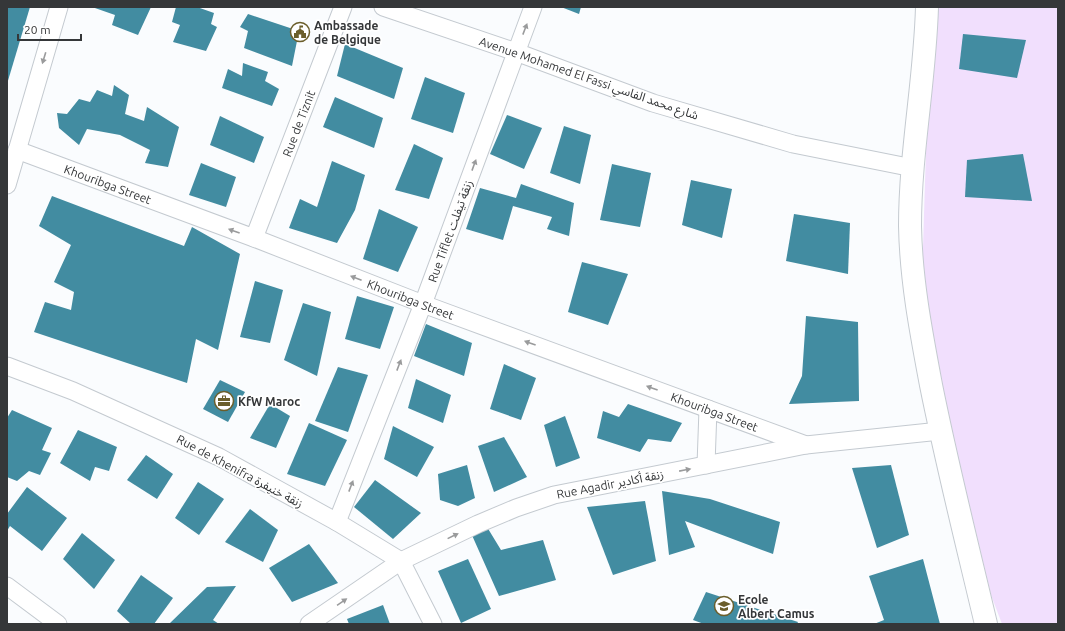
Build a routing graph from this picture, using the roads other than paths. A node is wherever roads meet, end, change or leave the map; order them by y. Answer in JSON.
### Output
{"nodes":[{"id":1,"x":59,"y":7,"type":"edge"},
{"id":2,"x":342,"y":7,"type":"edge"},
{"id":3,"x":383,"y":7,"type":"edge"},
{"id":4,"x":533,"y":7,"type":"edge"},
{"id":5,"x":927,"y":7,"type":"edge"},
{"id":6,"x":516,"y":52,"type":"junction"},
{"id":7,"x":16,"y":150,"type":"junction"},
{"id":8,"x":913,"y":168,"type":"junction"},
{"id":9,"x":7,"y":185,"type":"edge"},
{"id":10,"x":254,"y":238,"type":"junction"},
{"id":11,"x":423,"y":304,"type":"junction"},
{"id":12,"x":7,"y":366,"type":"edge"},
{"id":13,"x":708,"y":409,"type":"junction"},
{"id":14,"x":940,"y":431,"type":"junction"},
{"id":15,"x":806,"y":445,"type":"junction"},
{"id":16,"x":706,"y":465,"type":"junction"},
{"id":17,"x":337,"y":522,"type":"junction"},
{"id":18,"x":401,"y":561,"type":"junction"},
{"id":19,"x":7,"y":586,"type":"edge"},
{"id":20,"x":58,"y":624,"type":"edge"},
{"id":21,"x":309,"y":624,"type":"edge"},
{"id":22,"x":433,"y":624,"type":"edge"},
{"id":23,"x":986,"y":624,"type":"edge"}],
"edges":[{"from":1,"to":7,"type":"street","one_way":true},
{"from":2,"to":10,"type":"street","name":"Rue de Tiznit"},
{"from":3,"to":6,"type":"street","name":"Avenue Mohamed El Fassi شارع محمد الفاسي"},
{"from":6,"to":4,"type":"street","name":"Rue Tiflet زنقة تيفلت","one_way":true},
{"from":5,"to":8,"type":"street"},
{"from":6,"to":8,"type":"street","name":"Avenue Mohamed El Fassi شارع محمد الفاسي"},
{"from":11,"to":6,"type":"street","name":"Rue Tiflet زنقة تيفلت","one_way":true},
{"from":7,"to":9,"type":"street"},
{"from":10,"to":7,"type":"street","name":"Khouribga Street","one_way":true},
{"from":8,"to":14,"type":"street"},
{"from":11,"to":10,"type":"street","name":"Khouribga Street","one_way":true},
{"from":13,"to":11,"type":"street","name":"Khouribga Street","one_way":true},
{"from":17,"to":11,"type":"street","name":"Rue Tiflet زنقة تيفلت","one_way":true},
{"from":12,"to":17,"type":"street","name":"Rue de Khenifra زنقة خنيفرة"},
{"from":13,"to":15,"type":"street","name":"Khouribga Street"},
{"from":13,"to":16,"type":"street"},
{"from":14,"to":15,"type":"street","name":"Rue Agadir زنقة أكادير"},
{"from":14,"to":23,"type":"street"},
{"from":15,"to":16,"type":"street","name":"Rue Agadir زنقة أكادير"},
{"from":18,"to":16,"type":"street","name":"Rue Agadir زنقة أكادير","one_way":true},
{"from":17,"to":18,"type":"street","name":"Rue de Khenifra زنقة خنيفرة"},
{"from":21,"to":18,"type":"street","name":"Rue Agadir زنقة أكادير","one_way":true},
{"from":18,"to":22,"type":"street"},
{"from":19,"to":20,"type":"street"}]}
